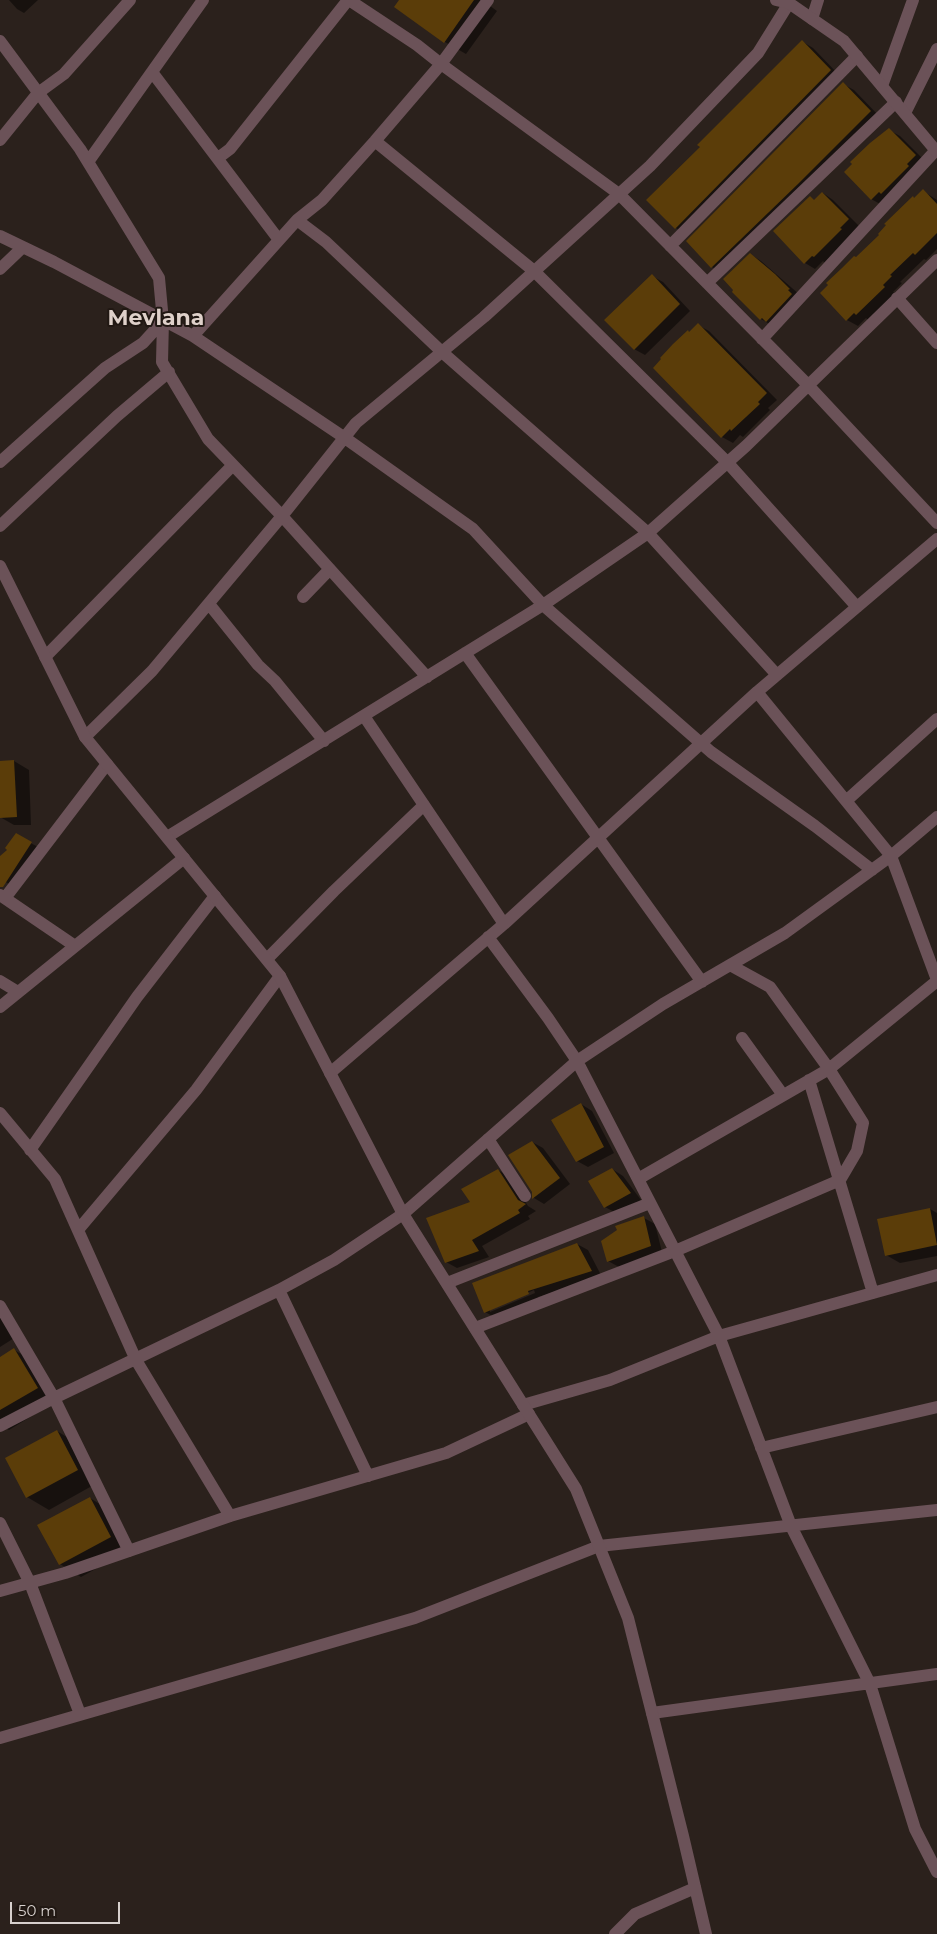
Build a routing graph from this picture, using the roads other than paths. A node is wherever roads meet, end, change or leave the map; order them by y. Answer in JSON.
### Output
{"nodes":[{"id":1,"x":130,"y":0,"type":"edge"},
{"id":2,"x":203,"y":0,"type":"edge"},
{"id":3,"x":349,"y":0,"type":"edge"},
{"id":4,"x":488,"y":0,"type":"edge"},
{"id":5,"x":818,"y":0,"type":"edge"},
{"id":6,"x":914,"y":0,"type":"edge"},
{"id":7,"x":782,"y":2,"type":"edge"},
{"id":8,"x":812,"y":19,"type":"junction"},
{"id":9,"x":0,"y":41,"type":"edge"},
{"id":10,"x":937,"y":49,"type":"edge"},
{"id":11,"x":857,"y":56,"type":"junction"},
{"id":12,"x":441,"y":64,"type":"junction"},
{"id":13,"x":152,"y":72,"type":"junction"},
{"id":14,"x":882,"y":86,"type":"junction"},
{"id":15,"x":38,"y":93,"type":"junction"},
{"id":16,"x":896,"y":102,"type":"junction"},
{"id":17,"x":905,"y":113,"type":"junction"},
{"id":18,"x":0,"y":140,"type":"edge"},
{"id":19,"x":375,"y":141,"type":"junction"},
{"id":20,"x":937,"y":151,"type":"edge"},
{"id":21,"x":218,"y":158,"type":"junction"},
{"id":22,"x":88,"y":162,"type":"junction"},
{"id":23,"x":619,"y":194,"type":"junction"},
{"id":24,"x":298,"y":220,"type":"junction"},
{"id":25,"x":0,"y":236,"type":"edge"},
{"id":26,"x":279,"y":240,"type":"junction"},
{"id":27,"x":670,"y":246,"type":"junction"},
{"id":28,"x":23,"y":247,"type":"junction"},
{"id":29,"x":937,"y":260,"type":"edge"},
{"id":30,"x":0,"y":269,"type":"edge"},
{"id":31,"x":534,"y":271,"type":"junction"},
{"id":32,"x":707,"y":283,"type":"junction"},
{"id":33,"x":897,"y":298,"type":"junction"},
{"id":34,"x":163,"y":321,"type":"junction"},
{"id":35,"x":193,"y":336,"type":"junction"},
{"id":36,"x":762,"y":339,"type":"junction"},
{"id":37,"x":937,"y":343,"type":"edge"},
{"id":38,"x":442,"y":352,"type":"junction"},
{"id":39,"x":169,"y":372,"type":"junction"},
{"id":40,"x":808,"y":385,"type":"junction"},
{"id":41,"x":345,"y":438,"type":"junction"},
{"id":42,"x":0,"y":462,"type":"edge"},
{"id":43,"x":727,"y":462,"type":"junction"},
{"id":44,"x":233,"y":465,"type":"junction"},
{"id":45,"x":282,"y":516,"type":"junction"},
{"id":46,"x":937,"y":523,"type":"edge"},
{"id":47,"x":0,"y":526,"type":"edge"},
{"id":48,"x":648,"y":532,"type":"junction"},
{"id":49,"x":937,"y":539,"type":"edge"},
{"id":50,"x":0,"y":566,"type":"edge"},
{"id":51,"x":330,"y":569,"type":"junction"},
{"id":52,"x":303,"y":597,"type":"dead end"},
{"id":53,"x":209,"y":604,"type":"junction"},
{"id":54,"x":543,"y":605,"type":"junction"},
{"id":55,"x":857,"y":607,"type":"junction"},
{"id":56,"x":466,"y":653,"type":"junction"},
{"id":57,"x":46,"y":657,"type":"junction"},
{"id":58,"x":777,"y":675,"type":"junction"},
{"id":59,"x":427,"y":677,"type":"junction"},
{"id":60,"x":757,"y":692,"type":"junction"},
{"id":61,"x":364,"y":716,"type":"junction"},
{"id":62,"x":937,"y":719,"type":"edge"},
{"id":63,"x":85,"y":737,"type":"junction"},
{"id":64,"x":324,"y":740,"type":"junction"},
{"id":65,"x":702,"y":743,"type":"junction"},
{"id":66,"x":107,"y":764,"type":"junction"},
{"id":67,"x":846,"y":801,"type":"junction"},
{"id":68,"x":424,"y":805,"type":"junction"},
{"id":69,"x":937,"y":818,"type":"edge"},
{"id":70,"x":167,"y":837,"type":"junction"},
{"id":71,"x":599,"y":837,"type":"junction"},
{"id":72,"x":891,"y":856,"type":"junction"},
{"id":73,"x":184,"y":858,"type":"junction"},
{"id":74,"x":872,"y":870,"type":"junction"},
{"id":75,"x":3,"y":896,"type":"edge"},
{"id":76,"x":215,"y":896,"type":"junction"},
{"id":77,"x":504,"y":924,"type":"junction"},
{"id":78,"x":488,"y":937,"type":"junction"},
{"id":79,"x":75,"y":946,"type":"junction"},
{"id":80,"x":267,"y":959,"type":"junction"},
{"id":81,"x":730,"y":965,"type":"junction"},
{"id":82,"x":280,"y":976,"type":"junction"},
{"id":83,"x":937,"y":980,"type":"edge"},
{"id":84,"x":0,"y":981,"type":"edge"},
{"id":85,"x":702,"y":982,"type":"junction"},
{"id":86,"x":18,"y":992,"type":"junction"},
{"id":87,"x":0,"y":1007,"type":"edge"},
{"id":88,"x":742,"y":1038,"type":"dead end"},
{"id":89,"x":577,"y":1061,"type":"junction"},
{"id":90,"x":829,"y":1069,"type":"junction"},
{"id":91,"x":330,"y":1073,"type":"junction"},
{"id":92,"x":809,"y":1080,"type":"junction"},
{"id":93,"x":783,"y":1095,"type":"junction"},
{"id":94,"x":0,"y":1113,"type":"edge"},
{"id":95,"x":4,"y":1128,"type":"edge"},
{"id":96,"x":488,"y":1139,"type":"junction"},
{"id":97,"x":30,"y":1150,"type":"junction"},
{"id":98,"x":638,"y":1179,"type":"junction"},
{"id":99,"x":840,"y":1180,"type":"junction"},
{"id":100,"x":525,"y":1196,"type":"dead end"},
{"id":101,"x":650,"y":1203,"type":"junction"},
{"id":102,"x":403,"y":1214,"type":"junction"},
{"id":103,"x":78,"y":1230,"type":"junction"},
{"id":104,"x":675,"y":1251,"type":"junction"},
{"id":105,"x":937,"y":1275,"type":"edge"},
{"id":106,"x":447,"y":1284,"type":"junction"},
{"id":107,"x":279,"y":1290,"type":"junction"},
{"id":108,"x":873,"y":1293,"type":"junction"},
{"id":109,"x":0,"y":1306,"type":"edge"},
{"id":110,"x":475,"y":1328,"type":"junction"},
{"id":111,"x":719,"y":1336,"type":"junction"},
{"id":112,"x":136,"y":1360,"type":"junction"},
{"id":113,"x":54,"y":1398,"type":"junction"},
{"id":114,"x":937,"y":1407,"type":"edge"},
{"id":115,"x":526,"y":1410,"type":"junction"},
{"id":116,"x":0,"y":1426,"type":"edge"},
{"id":117,"x":761,"y":1448,"type":"junction"},
{"id":118,"x":368,"y":1476,"type":"junction"},
{"id":119,"x":937,"y":1510,"type":"edge"},
{"id":120,"x":230,"y":1516,"type":"junction"},
{"id":121,"x":0,"y":1523,"type":"edge"},
{"id":122,"x":791,"y":1526,"type":"junction"},
{"id":123,"x":599,"y":1546,"type":"junction"},
{"id":124,"x":129,"y":1551,"type":"junction"},
{"id":125,"x":30,"y":1583,"type":"junction"},
{"id":126,"x":0,"y":1591,"type":"edge"},
{"id":127,"x":937,"y":1674,"type":"edge"},
{"id":128,"x":870,"y":1684,"type":"junction"},
{"id":129,"x":652,"y":1713,"type":"junction"},
{"id":130,"x":80,"y":1714,"type":"junction"},
{"id":131,"x":0,"y":1738,"type":"edge"},
{"id":132,"x":937,"y":1872,"type":"edge"},
{"id":133,"x":695,"y":1888,"type":"junction"},
{"id":134,"x":616,"y":1934,"type":"edge"},
{"id":135,"x":706,"y":1934,"type":"edge"}],
"edges":[{"from":1,"to":15,"type":"street"},
{"from":2,"to":13,"type":"street"},
{"from":3,"to":12,"type":"street"},
{"from":3,"to":21,"type":"street"},
{"from":4,"to":12,"type":"street"},
{"from":5,"to":8,"type":"street"},
{"from":6,"to":14,"type":"street"},
{"from":7,"to":8,"type":"street"},
{"from":7,"to":23,"type":"street"},
{"from":8,"to":11,"type":"street"},
{"from":9,"to":15,"type":"street"},
{"from":10,"to":17,"type":"street"},
{"from":11,"to":14,"type":"street"},
{"from":11,"to":27,"type":"street"},
{"from":12,"to":19,"type":"street"},
{"from":12,"to":23,"type":"street"},
{"from":13,"to":21,"type":"street"},
{"from":13,"to":22,"type":"street"},
{"from":14,"to":16,"type":"street"},
{"from":15,"to":18,"type":"street"},
{"from":15,"to":22,"type":"street"},
{"from":16,"to":17,"type":"street"},
{"from":16,"to":32,"type":"street"},
{"from":17,"to":20,"type":"street"},
{"from":19,"to":24,"type":"street"},
{"from":19,"to":31,"type":"street"},
{"from":20,"to":36,"type":"street"},
{"from":21,"to":26,"type":"street"},
{"from":22,"to":34,"type":"street"},
{"from":23,"to":27,"type":"street"},
{"from":23,"to":31,"type":"street"},
{"from":24,"to":26,"type":"street"},
{"from":24,"to":38,"type":"street"},
{"from":25,"to":28,"type":"street"},
{"from":26,"to":35,"type":"street"},
{"from":27,"to":32,"type":"street"},
{"from":28,"to":30,"type":"street"},
{"from":28,"to":34,"type":"street"},
{"from":29,"to":33,"type":"street"},
{"from":31,"to":38,"type":"street"},
{"from":31,"to":43,"type":"street"},
{"from":32,"to":36,"type":"street"},
{"from":33,"to":37,"type":"street"},
{"from":33,"to":40,"type":"street"},
{"from":34,"to":35,"type":"street"},
{"from":34,"to":39,"type":"street"},
{"from":34,"to":42,"type":"street"},
{"from":35,"to":41,"type":"street"},
{"from":36,"to":40,"type":"street"},
{"from":38,"to":41,"type":"street"},
{"from":38,"to":48,"type":"street"},
{"from":39,"to":44,"type":"street"},
{"from":39,"to":47,"type":"street"},
{"from":40,"to":43,"type":"street"},
{"from":40,"to":46,"type":"street"},
{"from":41,"to":45,"type":"street"},
{"from":41,"to":54,"type":"street"},
{"from":43,"to":48,"type":"street"},
{"from":43,"to":55,"type":"street"},
{"from":44,"to":45,"type":"street"},
{"from":44,"to":57,"type":"street"},
{"from":45,"to":51,"type":"street"},
{"from":45,"to":53,"type":"street"},
{"from":48,"to":54,"type":"street"},
{"from":48,"to":58,"type":"street"},
{"from":49,"to":55,"type":"street"},
{"from":50,"to":57,"type":"street"},
{"from":51,"to":52,"type":"street"},
{"from":51,"to":59,"type":"street"},
{"from":53,"to":63,"type":"street"},
{"from":53,"to":64,"type":"street"},
{"from":54,"to":56,"type":"street"},
{"from":54,"to":65,"type":"street"},
{"from":55,"to":58,"type":"street"},
{"from":56,"to":59,"type":"street"},
{"from":56,"to":71,"type":"street"},
{"from":57,"to":63,"type":"street"},
{"from":58,"to":60,"type":"street"},
{"from":59,"to":61,"type":"street"},
{"from":60,"to":65,"type":"street"},
{"from":60,"to":67,"type":"street"},
{"from":61,"to":64,"type":"street"},
{"from":61,"to":68,"type":"street"},
{"from":62,"to":67,"type":"street"},
{"from":63,"to":66,"type":"street"},
{"from":64,"to":70,"type":"street"},
{"from":65,"to":71,"type":"street"},
{"from":65,"to":74,"type":"street"},
{"from":66,"to":70,"type":"street"},
{"from":66,"to":75,"type":"street"},
{"from":67,"to":72,"type":"street"},
{"from":68,"to":77,"type":"street"},
{"from":68,"to":80,"type":"street"},
{"from":69,"to":72,"type":"street"},
{"from":70,"to":73,"type":"street"},
{"from":71,"to":77,"type":"street"},
{"from":71,"to":85,"type":"street"},
{"from":72,"to":74,"type":"street"},
{"from":72,"to":83,"type":"street"},
{"from":73,"to":76,"type":"street"},
{"from":73,"to":79,"type":"street"},
{"from":74,"to":81,"type":"street"},
{"from":75,"to":79,"type":"street"},
{"from":76,"to":80,"type":"street"},
{"from":76,"to":97,"type":"street"},
{"from":77,"to":78,"type":"street"},
{"from":78,"to":89,"type":"street"},
{"from":78,"to":91,"type":"street"},
{"from":79,"to":86,"type":"street"},
{"from":80,"to":82,"type":"street"},
{"from":81,"to":85,"type":"street"},
{"from":81,"to":90,"type":"street"},
{"from":82,"to":91,"type":"street"},
{"from":82,"to":103,"type":"street"},
{"from":83,"to":90,"type":"street"},
{"from":84,"to":86,"type":"street"},
{"from":85,"to":89,"type":"street"},
{"from":86,"to":87,"type":"street"},
{"from":88,"to":93,"type":"street"},
{"from":89,"to":96,"type":"street"},
{"from":89,"to":98,"type":"street"},
{"from":90,"to":92,"type":"street"},
{"from":90,"to":99,"type":"street"},
{"from":91,"to":102,"type":"street"},
{"from":92,"to":93,"type":"street"},
{"from":92,"to":99,"type":"street"},
{"from":93,"to":98,"type":"street"},
{"from":94,"to":95,"type":"street"},
{"from":95,"to":97,"type":"street"},
{"from":96,"to":100,"type":"street"},
{"from":96,"to":102,"type":"street"},
{"from":97,"to":103,"type":"street"},
{"from":98,"to":101,"type":"street"},
{"from":99,"to":104,"type":"street"},
{"from":99,"to":108,"type":"street"},
{"from":101,"to":104,"type":"street"},
{"from":101,"to":106,"type":"street"},
{"from":102,"to":106,"type":"street"},
{"from":102,"to":107,"type":"street"},
{"from":103,"to":112,"type":"street"},
{"from":104,"to":110,"type":"street"},
{"from":104,"to":111,"type":"street"},
{"from":105,"to":108,"type":"street"},
{"from":106,"to":110,"type":"street"},
{"from":107,"to":112,"type":"street"},
{"from":107,"to":118,"type":"street"},
{"from":108,"to":111,"type":"street"},
{"from":109,"to":113,"type":"street"},
{"from":110,"to":115,"type":"street"},
{"from":111,"to":115,"type":"street"},
{"from":111,"to":117,"type":"street"},
{"from":112,"to":113,"type":"street"},
{"from":112,"to":120,"type":"street"},
{"from":113,"to":116,"type":"street"},
{"from":113,"to":124,"type":"street"},
{"from":114,"to":117,"type":"street"},
{"from":115,"to":118,"type":"street"},
{"from":115,"to":123,"type":"street"},
{"from":117,"to":122,"type":"street"},
{"from":118,"to":120,"type":"street"},
{"from":119,"to":122,"type":"street"},
{"from":120,"to":124,"type":"street"},
{"from":121,"to":125,"type":"street"},
{"from":122,"to":123,"type":"street"},
{"from":122,"to":128,"type":"street"},
{"from":123,"to":129,"type":"street"},
{"from":123,"to":130,"type":"street"},
{"from":124,"to":125,"type":"street"},
{"from":125,"to":126,"type":"street"},
{"from":125,"to":130,"type":"street"},
{"from":127,"to":128,"type":"street"},
{"from":128,"to":129,"type":"street"},
{"from":128,"to":132,"type":"street"},
{"from":129,"to":133,"type":"street"},
{"from":130,"to":131,"type":"street"},
{"from":133,"to":134,"type":"street"},
{"from":133,"to":135,"type":"street"}]}
